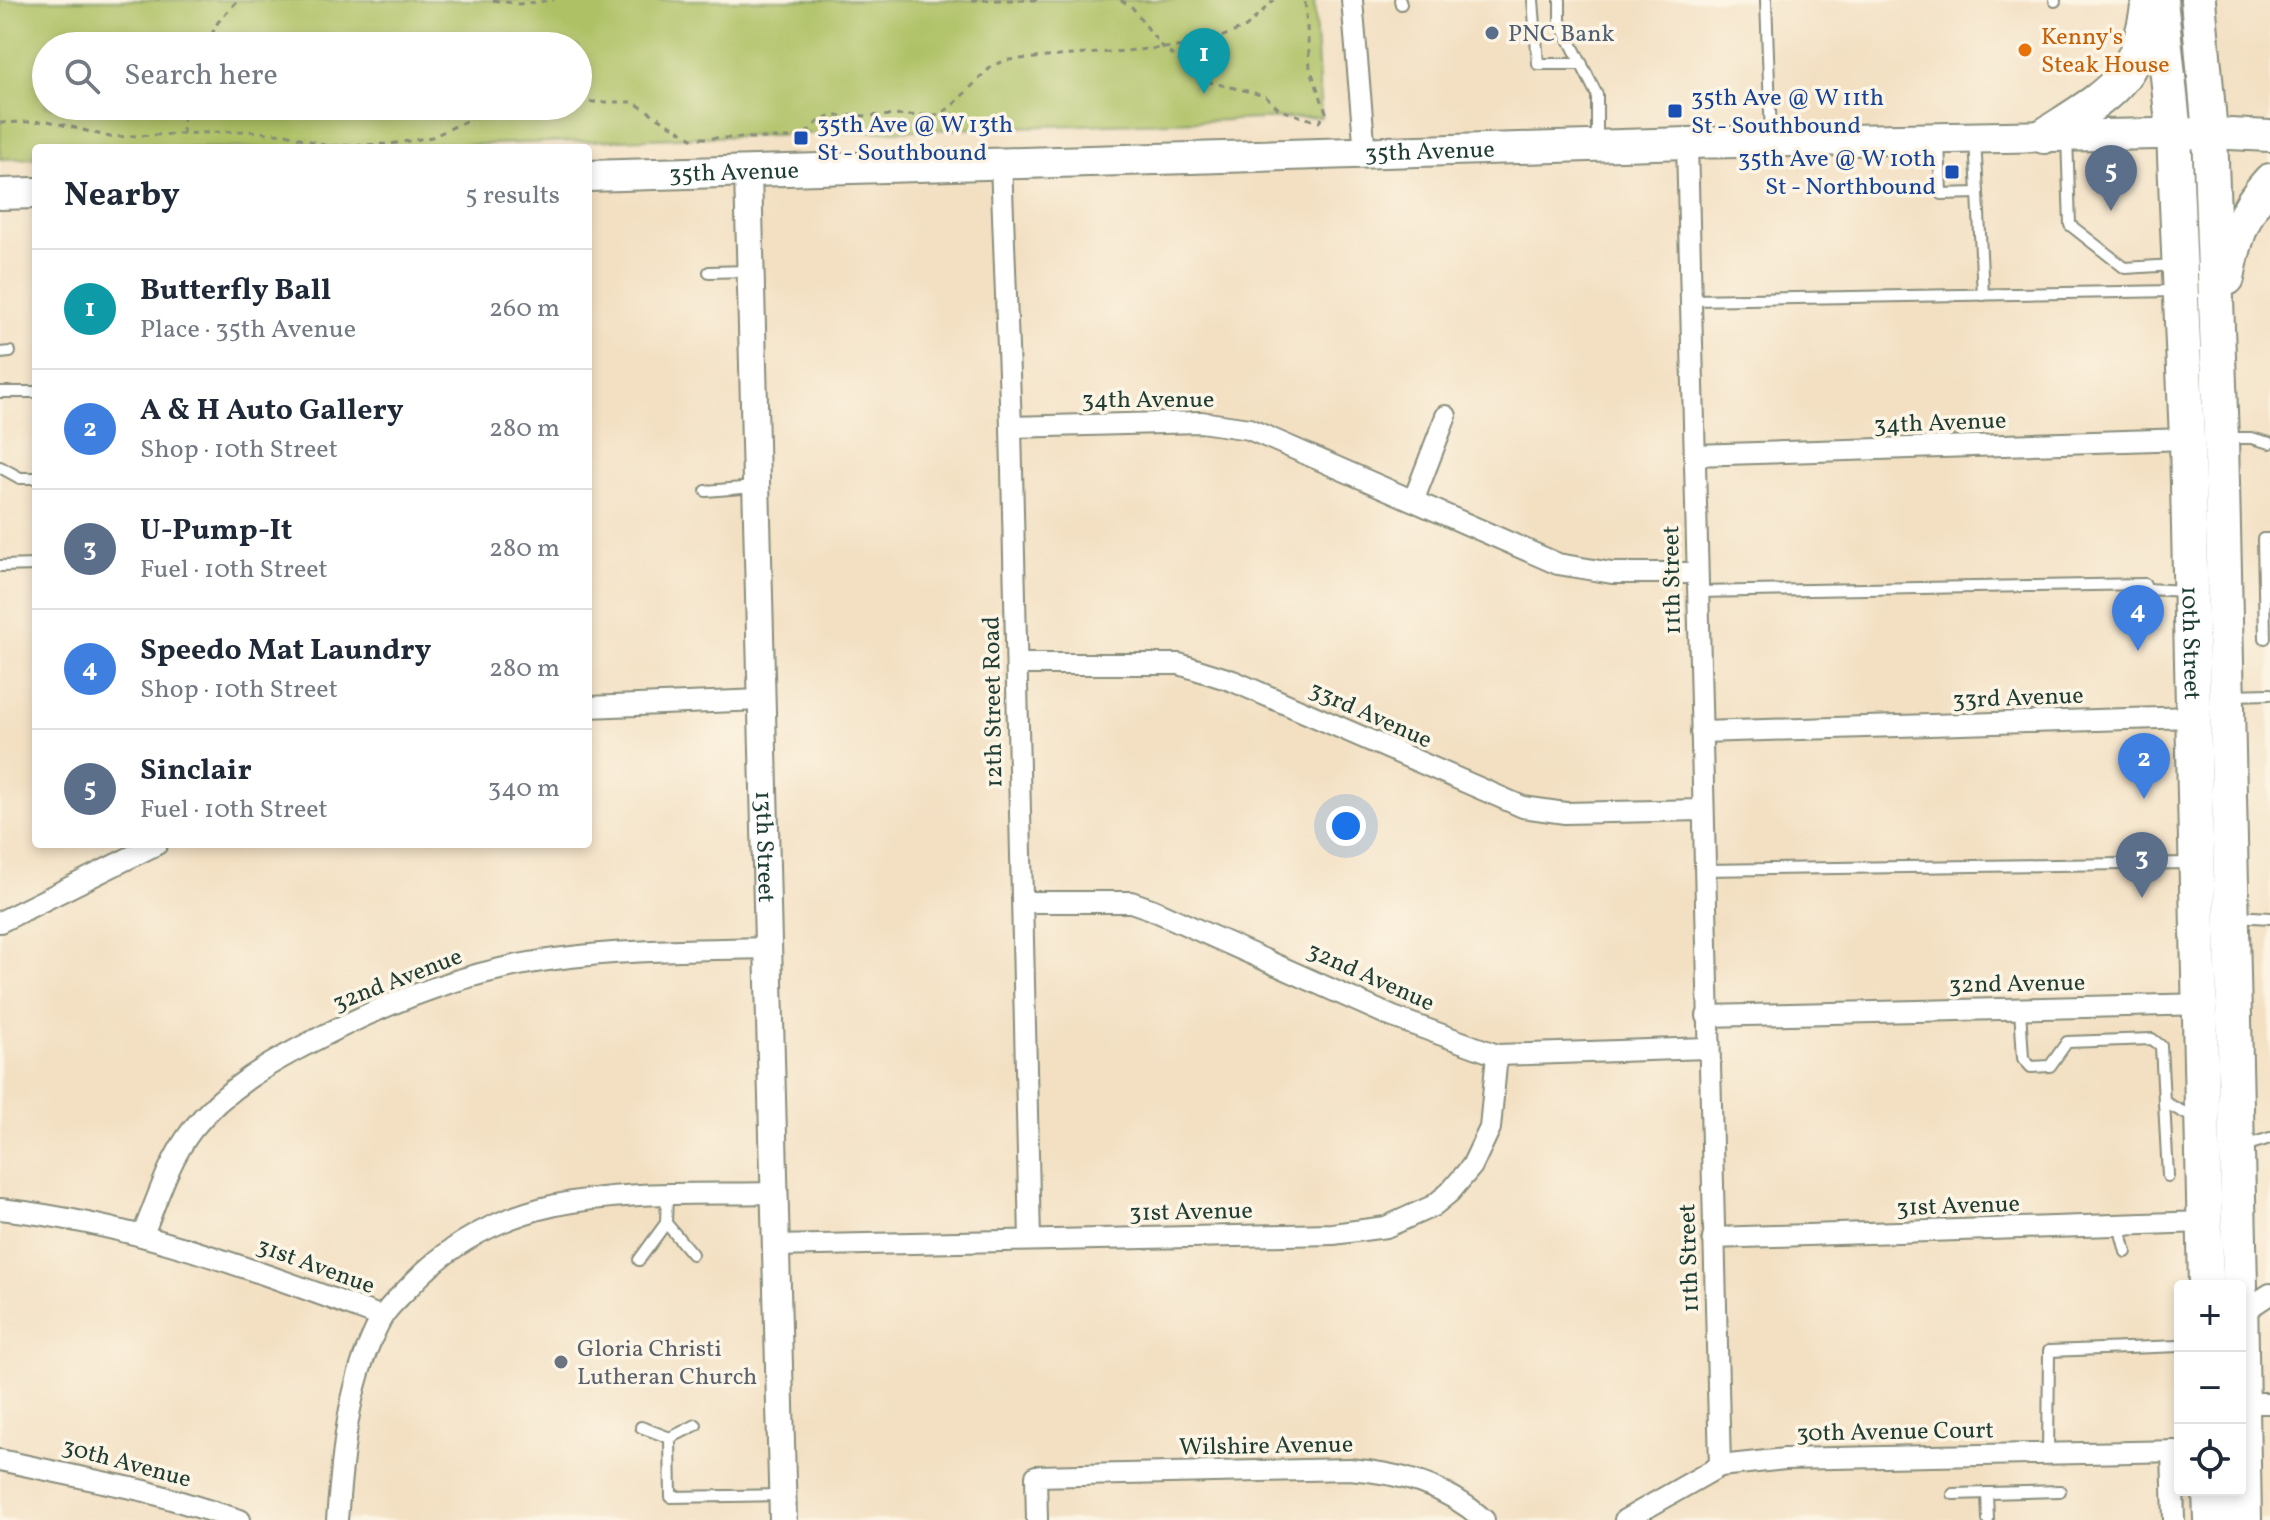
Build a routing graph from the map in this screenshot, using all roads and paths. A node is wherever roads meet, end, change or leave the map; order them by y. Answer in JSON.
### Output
{"nodes":[{"id":1,"x":238,"y":0,"type":"edge"},
{"id":2,"x":493,"y":0,"type":"edge"},
{"id":3,"x":554,"y":0,"type":"edge"},
{"id":4,"x":971,"y":0,"type":"edge"},
{"id":5,"x":1039,"y":0,"type":"edge"},
{"id":6,"x":1121,"y":0,"type":"edge"},
{"id":7,"x":1274,"y":0,"type":"edge"},
{"id":8,"x":1305,"y":0,"type":"edge"},
{"id":9,"x":1352,"y":0,"type":"edge"},
{"id":10,"x":1533,"y":0,"type":"edge"},
{"id":11,"x":1560,"y":0,"type":"edge"},
{"id":12,"x":1766,"y":0,"type":"edge"},
{"id":13,"x":2149,"y":0,"type":"edge"},
{"id":14,"x":2160,"y":0,"type":"edge"},
{"id":15,"x":2198,"y":0,"type":"edge"},
{"id":16,"x":213,"y":32,"type":"edge"},
{"id":17,"x":1161,"y":46,"type":"junction"},
{"id":18,"x":1582,"y":64,"type":"junction"},
{"id":19,"x":592,"y":102,"type":"edge"},
{"id":20,"x":184,"y":120,"type":"edge"},
{"id":21,"x":468,"y":120,"type":"edge"},
{"id":22,"x":0,"y":123,"type":"edge"},
{"id":23,"x":2174,"y":133,"type":"junction"},
{"id":24,"x":2210,"y":133,"type":"junction"},
{"id":25,"x":183,"y":134,"type":"junction"},
{"id":26,"x":2056,"y":136,"type":"junction"},
{"id":27,"x":2270,"y":136,"type":"edge"},
{"id":28,"x":1975,"y":137,"type":"junction"},
{"id":29,"x":1938,"y":138,"type":"junction"},
{"id":30,"x":1771,"y":141,"type":"junction"},
{"id":31,"x":1687,"y":143,"type":"junction"},
{"id":32,"x":319,"y":144,"type":"edge"},
{"id":33,"x":378,"y":144,"type":"edge"},
{"id":34,"x":1597,"y":146,"type":"junction"},
{"id":35,"x":1365,"y":153,"type":"junction"},
{"id":36,"x":1001,"y":163,"type":"junction"},
{"id":37,"x":748,"y":173,"type":"junction"},
{"id":38,"x":592,"y":176,"type":"edge"},
{"id":39,"x":2270,"y":181,"type":"edge"},
{"id":40,"x":32,"y":193,"type":"edge"},
{"id":41,"x":1978,"y":193,"type":"junction"},
{"id":42,"x":0,"y":194,"type":"edge"},
{"id":43,"x":750,"y":271,"type":"junction"},
{"id":44,"x":709,"y":272,"type":"dead end"},
{"id":45,"x":2181,"y":278,"type":"junction"},
{"id":46,"x":1983,"y":295,"type":"junction"},
{"id":47,"x":1691,"y":300,"type":"junction"},
{"id":48,"x":2217,"y":338,"type":"junction"},
{"id":49,"x":0,"y":392,"type":"edge"},
{"id":50,"x":32,"y":392,"type":"edge"},
{"id":51,"x":1446,"y":416,"type":"dead end"},
{"id":52,"x":1011,"y":427,"type":"junction"},
{"id":53,"x":2204,"y":439,"type":"junction"},
{"id":54,"x":2270,"y":443,"type":"edge"},
{"id":55,"x":1694,"y":455,"type":"junction"},
{"id":56,"x":0,"y":467,"type":"edge"},
{"id":57,"x":32,"y":478,"type":"edge"},
{"id":58,"x":756,"y":487,"type":"junction"},
{"id":59,"x":706,"y":491,"type":"dead end"},
{"id":60,"x":1414,"y":499,"type":"junction"},
{"id":61,"x":2270,"y":539,"type":"edge"},
{"id":62,"x":2189,"y":551,"type":"junction"},
{"id":63,"x":32,"y":565,"type":"edge"},
{"id":64,"x":0,"y":566,"type":"edge"},
{"id":65,"x":1697,"y":582,"type":"junction"},
{"id":66,"x":2190,"y":591,"type":"junction"},
{"id":67,"x":2265,"y":638,"type":"dead end"},
{"id":68,"x":1017,"y":664,"type":"junction"},
{"id":69,"x":2270,"y":694,"type":"edge"},
{"id":70,"x":2225,"y":695,"type":"junction"},
{"id":71,"x":761,"y":700,"type":"junction"},
{"id":72,"x":592,"y":707,"type":"edge"},
{"id":73,"x":2192,"y":717,"type":"junction"},
{"id":74,"x":1701,"y":732,"type":"junction"},
{"id":75,"x":1703,"y":810,"type":"junction"},
{"id":76,"x":149,"y":848,"type":"edge"},
{"id":77,"x":2212,"y":861,"type":"junction"},
{"id":78,"x":1704,"y":870,"type":"junction"},
{"id":79,"x":1023,"y":902,"type":"junction"},
{"id":80,"x":2230,"y":916,"type":"junction"},
{"id":81,"x":2270,"y":918,"type":"edge"},
{"id":82,"x":0,"y":922,"type":"edge"},
{"id":83,"x":767,"y":948,"type":"junction"},
{"id":84,"x":2215,"y":1004,"type":"junction"},
{"id":85,"x":2020,"y":1009,"type":"junction"},
{"id":86,"x":1707,"y":1016,"type":"junction"},
{"id":87,"x":1707,"y":1048,"type":"junction"},
{"id":88,"x":1497,"y":1055,"type":"junction"},
{"id":89,"x":2166,"y":1103,"type":"junction"},
{"id":90,"x":2202,"y":1122,"type":"junction"},
{"id":91,"x":2270,"y":1138,"type":"edge"},
{"id":92,"x":2235,"y":1149,"type":"junction"},
{"id":93,"x":2168,"y":1176,"type":"dead end"},
{"id":94,"x":773,"y":1193,"type":"junction"},
{"id":95,"x":667,"y":1195,"type":"junction"},
{"id":96,"x":0,"y":1209,"type":"edge"},
{"id":97,"x":2204,"y":1222,"type":"junction"},
{"id":98,"x":666,"y":1223,"type":"junction"},
{"id":99,"x":2119,"y":1225,"type":"junction"},
{"id":100,"x":143,"y":1234,"type":"junction"},
{"id":101,"x":1713,"y":1238,"type":"junction"},
{"id":102,"x":1030,"y":1240,"type":"junction"},
{"id":103,"x":774,"y":1246,"type":"junction"},
{"id":104,"x":2126,"y":1252,"type":"dead end"},
{"id":105,"x":692,"y":1254,"type":"dead end"},
{"id":106,"x":639,"y":1260,"type":"dead end"},
{"id":107,"x":2211,"y":1277,"type":"edge"},
{"id":108,"x":2240,"y":1280,"type":"edge"},
{"id":109,"x":2270,"y":1294,"type":"edge"},
{"id":110,"x":2246,"y":1310,"type":"edge"},
{"id":111,"x":382,"y":1317,"type":"junction"},
{"id":112,"x":2174,"y":1346,"type":"edge"},
{"id":113,"x":2245,"y":1352,"type":"edge"},
{"id":114,"x":2250,"y":1402,"type":"edge"},
{"id":115,"x":696,"y":1425,"type":"dead end"},
{"id":116,"x":641,"y":1427,"type":"dead end"},
{"id":117,"x":670,"y":1438,"type":"junction"},
{"id":118,"x":2174,"y":1451,"type":"edge"},
{"id":119,"x":2048,"y":1454,"type":"junction"},
{"id":120,"x":0,"y":1460,"type":"edge"},
{"id":121,"x":1720,"y":1466,"type":"junction"},
{"id":122,"x":2060,"y":1491,"type":"dead end"},
{"id":123,"x":1987,"y":1493,"type":"junction"},
{"id":124,"x":1953,"y":1494,"type":"dead end"},
{"id":125,"x":2175,"y":1496,"type":"edge"},
{"id":126,"x":2210,"y":1496,"type":"edge"},
{"id":127,"x":2234,"y":1496,"type":"edge"},
{"id":128,"x":783,"y":1508,"type":"edge"},
{"id":129,"x":240,"y":1520,"type":"edge"},
{"id":130,"x":337,"y":1520,"type":"edge"},
{"id":131,"x":1037,"y":1520,"type":"edge"},
{"id":132,"x":1484,"y":1520,"type":"edge"},
{"id":133,"x":1625,"y":1520,"type":"edge"},
{"id":134,"x":1988,"y":1520,"type":"edge"},
{"id":135,"x":2174,"y":1520,"type":"edge"},
{"id":136,"x":2211,"y":1520,"type":"edge"},
{"id":137,"x":2235,"y":1520,"type":"edge"},
{"id":138,"x":2244,"y":1520,"type":"edge"}],
"edges":[{"from":1,"to":16,"type":"path"},
{"from":2,"to":3,"type":"path"},
{"from":4,"to":5,"type":"path"},
{"from":6,"to":17,"type":"path"},
{"from":7,"to":17,"type":"path"},
{"from":8,"to":17,"type":"path"},
{"from":9,"to":35,"type":"street"},
{"from":10,"to":18,"type":"lane"},
{"from":11,"to":18,"type":"lane"},
{"from":12,"to":30,"type":"lane"},
{"from":13,"to":26,"type":"main road"},
{"from":14,"to":23,"type":"main road","name":"10th Street"},
{"from":15,"to":24,"type":"main road","name":"10th Street"},
{"from":17,"to":19,"type":"path"},
{"from":18,"to":34,"type":"lane"},
{"from":20,"to":25,"type":"path"},
{"from":21,"to":33,"type":"path"},
{"from":22,"to":25,"type":"path"},
{"from":23,"to":24,"type":"main road","name":"35th Avenue"},
{"from":23,"to":26,"type":"main road","name":"35th Avenue"},
{"from":23,"to":45,"type":"main road","name":"10th Street"},
{"from":24,"to":27,"type":"main road","name":"35th Avenue"},
{"from":24,"to":48,"type":"main road","name":"10th Street"},
{"from":25,"to":32,"type":"path"},
{"from":26,"to":28,"type":"main road","name":"35th Avenue"},
{"from":26,"to":45,"type":"lane"},
{"from":28,"to":29,"type":"main road","name":"35th Avenue"},
{"from":28,"to":41,"type":"lane"},
{"from":29,"to":30,"type":"main road","name":"35th Avenue"},
{"from":29,"to":41,"type":"lane"},
{"from":30,"to":31,"type":"main road","name":"35th Avenue"},
{"from":31,"to":34,"type":"main road","name":"35th Avenue"},
{"from":31,"to":47,"type":"street","name":"11th Street"},
{"from":34,"to":35,"type":"main road","name":"35th Avenue"},
{"from":35,"to":36,"type":"main road","name":"35th Avenue"},
{"from":36,"to":37,"type":"main road","name":"35th Avenue"},
{"from":36,"to":52,"type":"street","name":"12th Street Road"},
{"from":37,"to":38,"type":"main road","name":"35th Avenue"},
{"from":37,"to":43,"type":"street","name":"13th Street"},
{"from":39,"to":48,"type":"main road"},
{"from":40,"to":42,"type":"main road"},
{"from":41,"to":46,"type":"lane"},
{"from":43,"to":44,"type":"lane"},
{"from":43,"to":58,"type":"street","name":"13th Street"},
{"from":45,"to":46,"type":"lane"},
{"from":45,"to":53,"type":"main road","name":"10th Street"},
{"from":46,"to":47,"type":"lane"},
{"from":47,"to":55,"type":"street","name":"11th Street"},
{"from":48,"to":53,"type":"main road","name":"10th Street"},
{"from":49,"to":50,"type":"lane"},
{"from":51,"to":60,"type":"street"},
{"from":52,"to":60,"type":"street","name":"34th Avenue"},
{"from":52,"to":68,"type":"street","name":"12th Street Road"},
{"from":53,"to":54,"type":"lane"},
{"from":53,"to":55,"type":"street","name":"34th Avenue"},
{"from":53,"to":62,"type":"main road","name":"10th Street"},
{"from":53,"to":70,"type":"main road","name":"10th Street"},
{"from":55,"to":65,"type":"street","name":"11th Street"},
{"from":56,"to":57,"type":"lane"},
{"from":58,"to":59,"type":"lane"},
{"from":58,"to":71,"type":"street","name":"13th Street"},
{"from":60,"to":65,"type":"street","name":"34th Avenue"},
{"from":61,"to":67,"type":"lane"},
{"from":62,"to":66,"type":"main road","name":"10th Street"},
{"from":62,"to":70,"type":"main road"},
{"from":63,"to":64,"type":"lane"},
{"from":65,"to":66,"type":"lane"},
{"from":65,"to":74,"type":"street","name":"11th Street"},
{"from":66,"to":73,"type":"main road","name":"10th Street"},
{"from":68,"to":75,"type":"street","name":"33rd Avenue"},
{"from":68,"to":79,"type":"street","name":"12th Street Road"},
{"from":69,"to":70,"type":"lane"},
{"from":70,"to":77,"type":"main road","name":"10th Street"},
{"from":71,"to":72,"type":"street"},
{"from":71,"to":83,"type":"street","name":"13th Street"},
{"from":73,"to":74,"type":"street","name":"33rd Avenue"},
{"from":73,"to":77,"type":"main road","name":"10th Street"},
{"from":74,"to":75,"type":"street","name":"11th Street"},
{"from":75,"to":78,"type":"street","name":"11th Street"},
{"from":76,"to":82,"type":"street"},
{"from":77,"to":78,"type":"lane"},
{"from":77,"to":80,"type":"main road","name":"10th Street"},
{"from":77,"to":84,"type":"main road","name":"10th Street"},
{"from":78,"to":86,"type":"street","name":"11th Street"},
{"from":79,"to":88,"type":"street","name":"32nd Avenue"},
{"from":79,"to":102,"type":"street","name":"12th Street Road"},
{"from":80,"to":81,"type":"lane"},
{"from":80,"to":84,"type":"main road","name":"10th Street"},
{"from":83,"to":94,"type":"street","name":"13th Street"},
{"from":83,"to":100,"type":"street","name":"32nd Avenue"},
{"from":84,"to":85,"type":"street","name":"32nd Avenue"},
{"from":84,"to":90,"type":"main road","name":"10th Street"},
{"from":84,"to":92,"type":"main road","name":"10th Street"},
{"from":85,"to":86,"type":"street","name":"32nd Avenue"},
{"from":85,"to":89,"type":"lane"},
{"from":86,"to":87,"type":"street","name":"11th Street"},
{"from":87,"to":88,"type":"street","name":"32nd Avenue"},
{"from":87,"to":101,"type":"street","name":"11th Street"},
{"from":88,"to":102,"type":"street","name":"31st Avenue"},
{"from":89,"to":90,"type":"lane"},
{"from":89,"to":93,"type":"lane"},
{"from":90,"to":97,"type":"main road","name":"10th Street"},
{"from":91,"to":92,"type":"lane"},
{"from":92,"to":108,"type":"main road","name":"10th Street"},
{"from":94,"to":95,"type":"street","name":"31st Avenue"},
{"from":94,"to":103,"type":"street","name":"13th Street"},
{"from":95,"to":98,"type":"lane"},
{"from":95,"to":111,"type":"street","name":"31st Avenue"},
{"from":96,"to":100,"type":"street","name":"31st Avenue"},
{"from":97,"to":99,"type":"street","name":"31st Avenue"},
{"from":97,"to":107,"type":"main road","name":"10th Street"},
{"from":98,"to":105,"type":"lane"},
{"from":98,"to":106,"type":"lane"},
{"from":99,"to":101,"type":"street","name":"31st Avenue"},
{"from":99,"to":104,"type":"lane"},
{"from":100,"to":111,"type":"street","name":"31st Avenue"},
{"from":101,"to":121,"type":"street","name":"11th Street"},
{"from":102,"to":103,"type":"street","name":"31st Avenue"},
{"from":103,"to":128,"type":"street","name":"13th Street"},
{"from":109,"to":110,"type":"street"},
{"from":111,"to":130,"type":"street"},
{"from":112,"to":119,"type":"lane"},
{"from":113,"to":114,"type":"main road"},
{"from":114,"to":138,"type":"main road"},
{"from":115,"to":117,"type":"lane"},
{"from":116,"to":117,"type":"lane"},
{"from":117,"to":128,"type":"lane"},
{"from":118,"to":119,"type":"street","name":"30th Avenue Court"},
{"from":119,"to":121,"type":"street","name":"30th Avenue Court"},
{"from":120,"to":129,"type":"street","name":"30th Avenue"},
{"from":121,"to":133,"type":"street","name":"30th Avenue Court"},
{"from":122,"to":123,"type":"lane"},
{"from":123,"to":124,"type":"lane"},
{"from":123,"to":134,"type":"lane"},
{"from":125,"to":135,"type":"street"},
{"from":126,"to":136,"type":"main road"},
{"from":127,"to":137,"type":"main road"},
{"from":131,"to":132,"type":"street","name":"Wilshire Avenue"}]}
